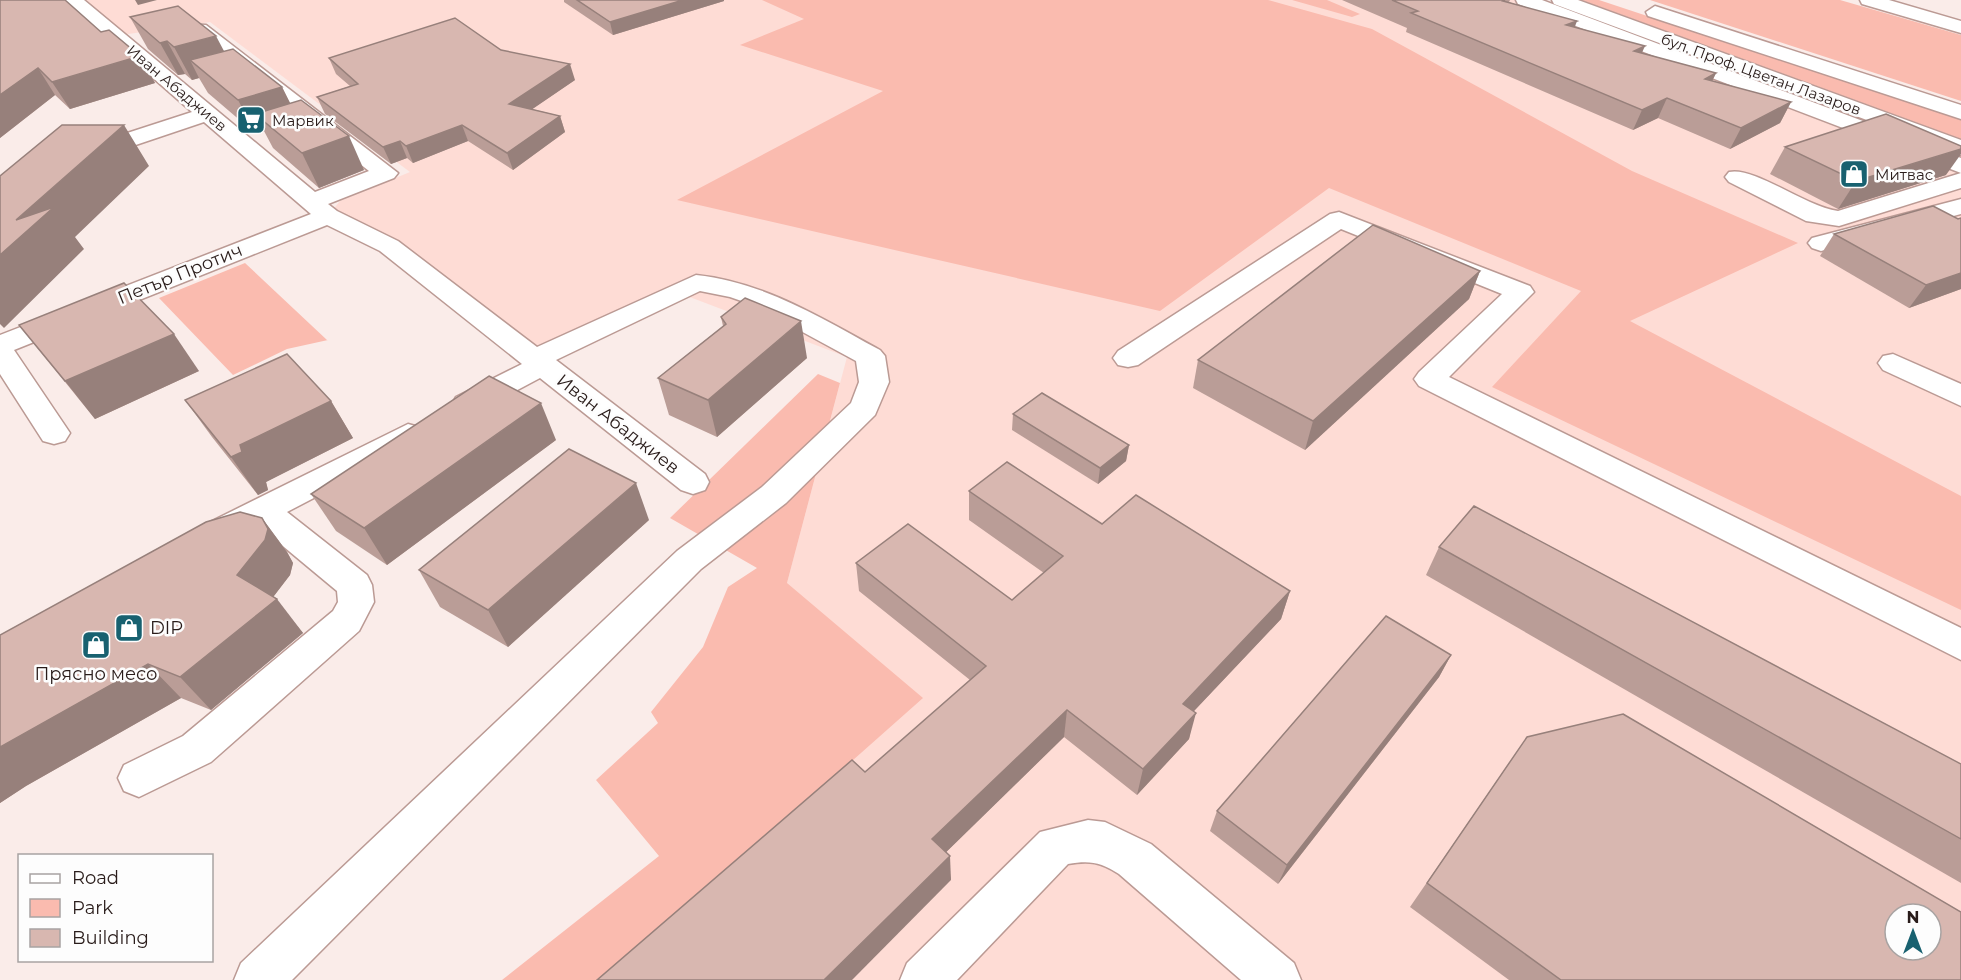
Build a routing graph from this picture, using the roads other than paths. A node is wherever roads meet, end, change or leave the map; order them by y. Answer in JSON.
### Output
{"nodes":[{"id":1,"x":73,"y":0,"type":"edge"},
{"id":2,"x":1525,"y":0,"type":"edge"},
{"id":3,"x":1561,"y":0,"type":"edge"},
{"id":4,"x":1869,"y":0,"type":"edge"},
{"id":5,"x":1640,"y":7,"type":"dead end"},
{"id":6,"x":1505,"y":8,"type":"edge"},
{"id":7,"x":1961,"y":27,"type":"edge"},
{"id":8,"x":163,"y":32,"type":"edge"},
{"id":9,"x":139,"y":34,"type":"edge"},
{"id":10,"x":115,"y":36,"type":"junction"},
{"id":11,"x":1961,"y":112,"type":"edge"},
{"id":12,"x":207,"y":114,"type":"junction"},
{"id":13,"x":1823,"y":114,"type":"junction"},
{"id":14,"x":1961,"y":148,"type":"edge"},
{"id":15,"x":73,"y":158,"type":"edge"},
{"id":16,"x":1961,"y":166,"type":"edge"},
{"id":17,"x":1737,"y":177,"type":"dead end"},
{"id":18,"x":1961,"y":180,"type":"edge"},
{"id":19,"x":1961,"y":206,"type":"edge"},
{"id":20,"x":319,"y":209,"type":"junction"},
{"id":21,"x":1821,"y":243,"type":"dead end"},
{"id":22,"x":0,"y":345,"type":"edge"},
{"id":23,"x":0,"y":351,"type":"edge"},
{"id":24,"x":1128,"y":358,"type":"dead end"},
{"id":25,"x":539,"y":362,"type":"junction"},
{"id":26,"x":1893,"y":363,"type":"dead end"},
{"id":27,"x":1961,"y":396,"type":"edge"},
{"id":28,"x":54,"y":433,"type":"dead end"},
{"id":29,"x":693,"y":482,"type":"dead end"},
{"id":30,"x":262,"y":510,"type":"junction"},
{"id":31,"x":182,"y":552,"type":"edge"},
{"id":32,"x":1961,"y":645,"type":"edge"},
{"id":33,"x":139,"y":778,"type":"dead end"},
{"id":34,"x":258,"y":980,"type":"edge"},
{"id":35,"x":924,"y":980,"type":"edge"},
{"id":36,"x":1277,"y":980,"type":"edge"}],
"edges":[{"from":1,"to":10,"type":"street","name":"Иван Абаджиев"},
{"from":2,"to":13,"type":"street"},
{"from":3,"to":14,"type":"street","name":"бул. Проф. Цветан Лазаров"},
{"from":4,"to":7,"type":"street"},
{"from":5,"to":11,"type":"street","name":"бул. Проф. Цветан Лазаров"},
{"from":6,"to":13,"type":"street"},
{"from":8,"to":20,"type":"street","name":"Петър Протич"},
{"from":9,"to":10,"type":"street"},
{"from":10,"to":12,"type":"street","name":"Иван Абаджиев"},
{"from":12,"to":15,"type":"street"},
{"from":12,"to":20,"type":"street","name":"Иван Абаджиев"},
{"from":13,"to":16,"type":"street"},
{"from":17,"to":18,"type":"street"},
{"from":19,"to":21,"type":"street"},
{"from":20,"to":22,"type":"street","name":"Петър Протич"},
{"from":20,"to":25,"type":"street","name":"Иван Абаджиев"},
{"from":23,"to":28,"type":"street"},
{"from":24,"to":32,"type":"street"},
{"from":25,"to":29,"type":"street","name":"Иван Абаджиев"},
{"from":25,"to":30,"type":"street","name":"Иван Абаджиев"},
{"from":25,"to":34,"type":"street"},
{"from":26,"to":27,"type":"street"},
{"from":30,"to":31,"type":"street","name":"Иван Абаджиев"},
{"from":30,"to":33,"type":"street"},
{"from":35,"to":36,"type":"street"}]}
